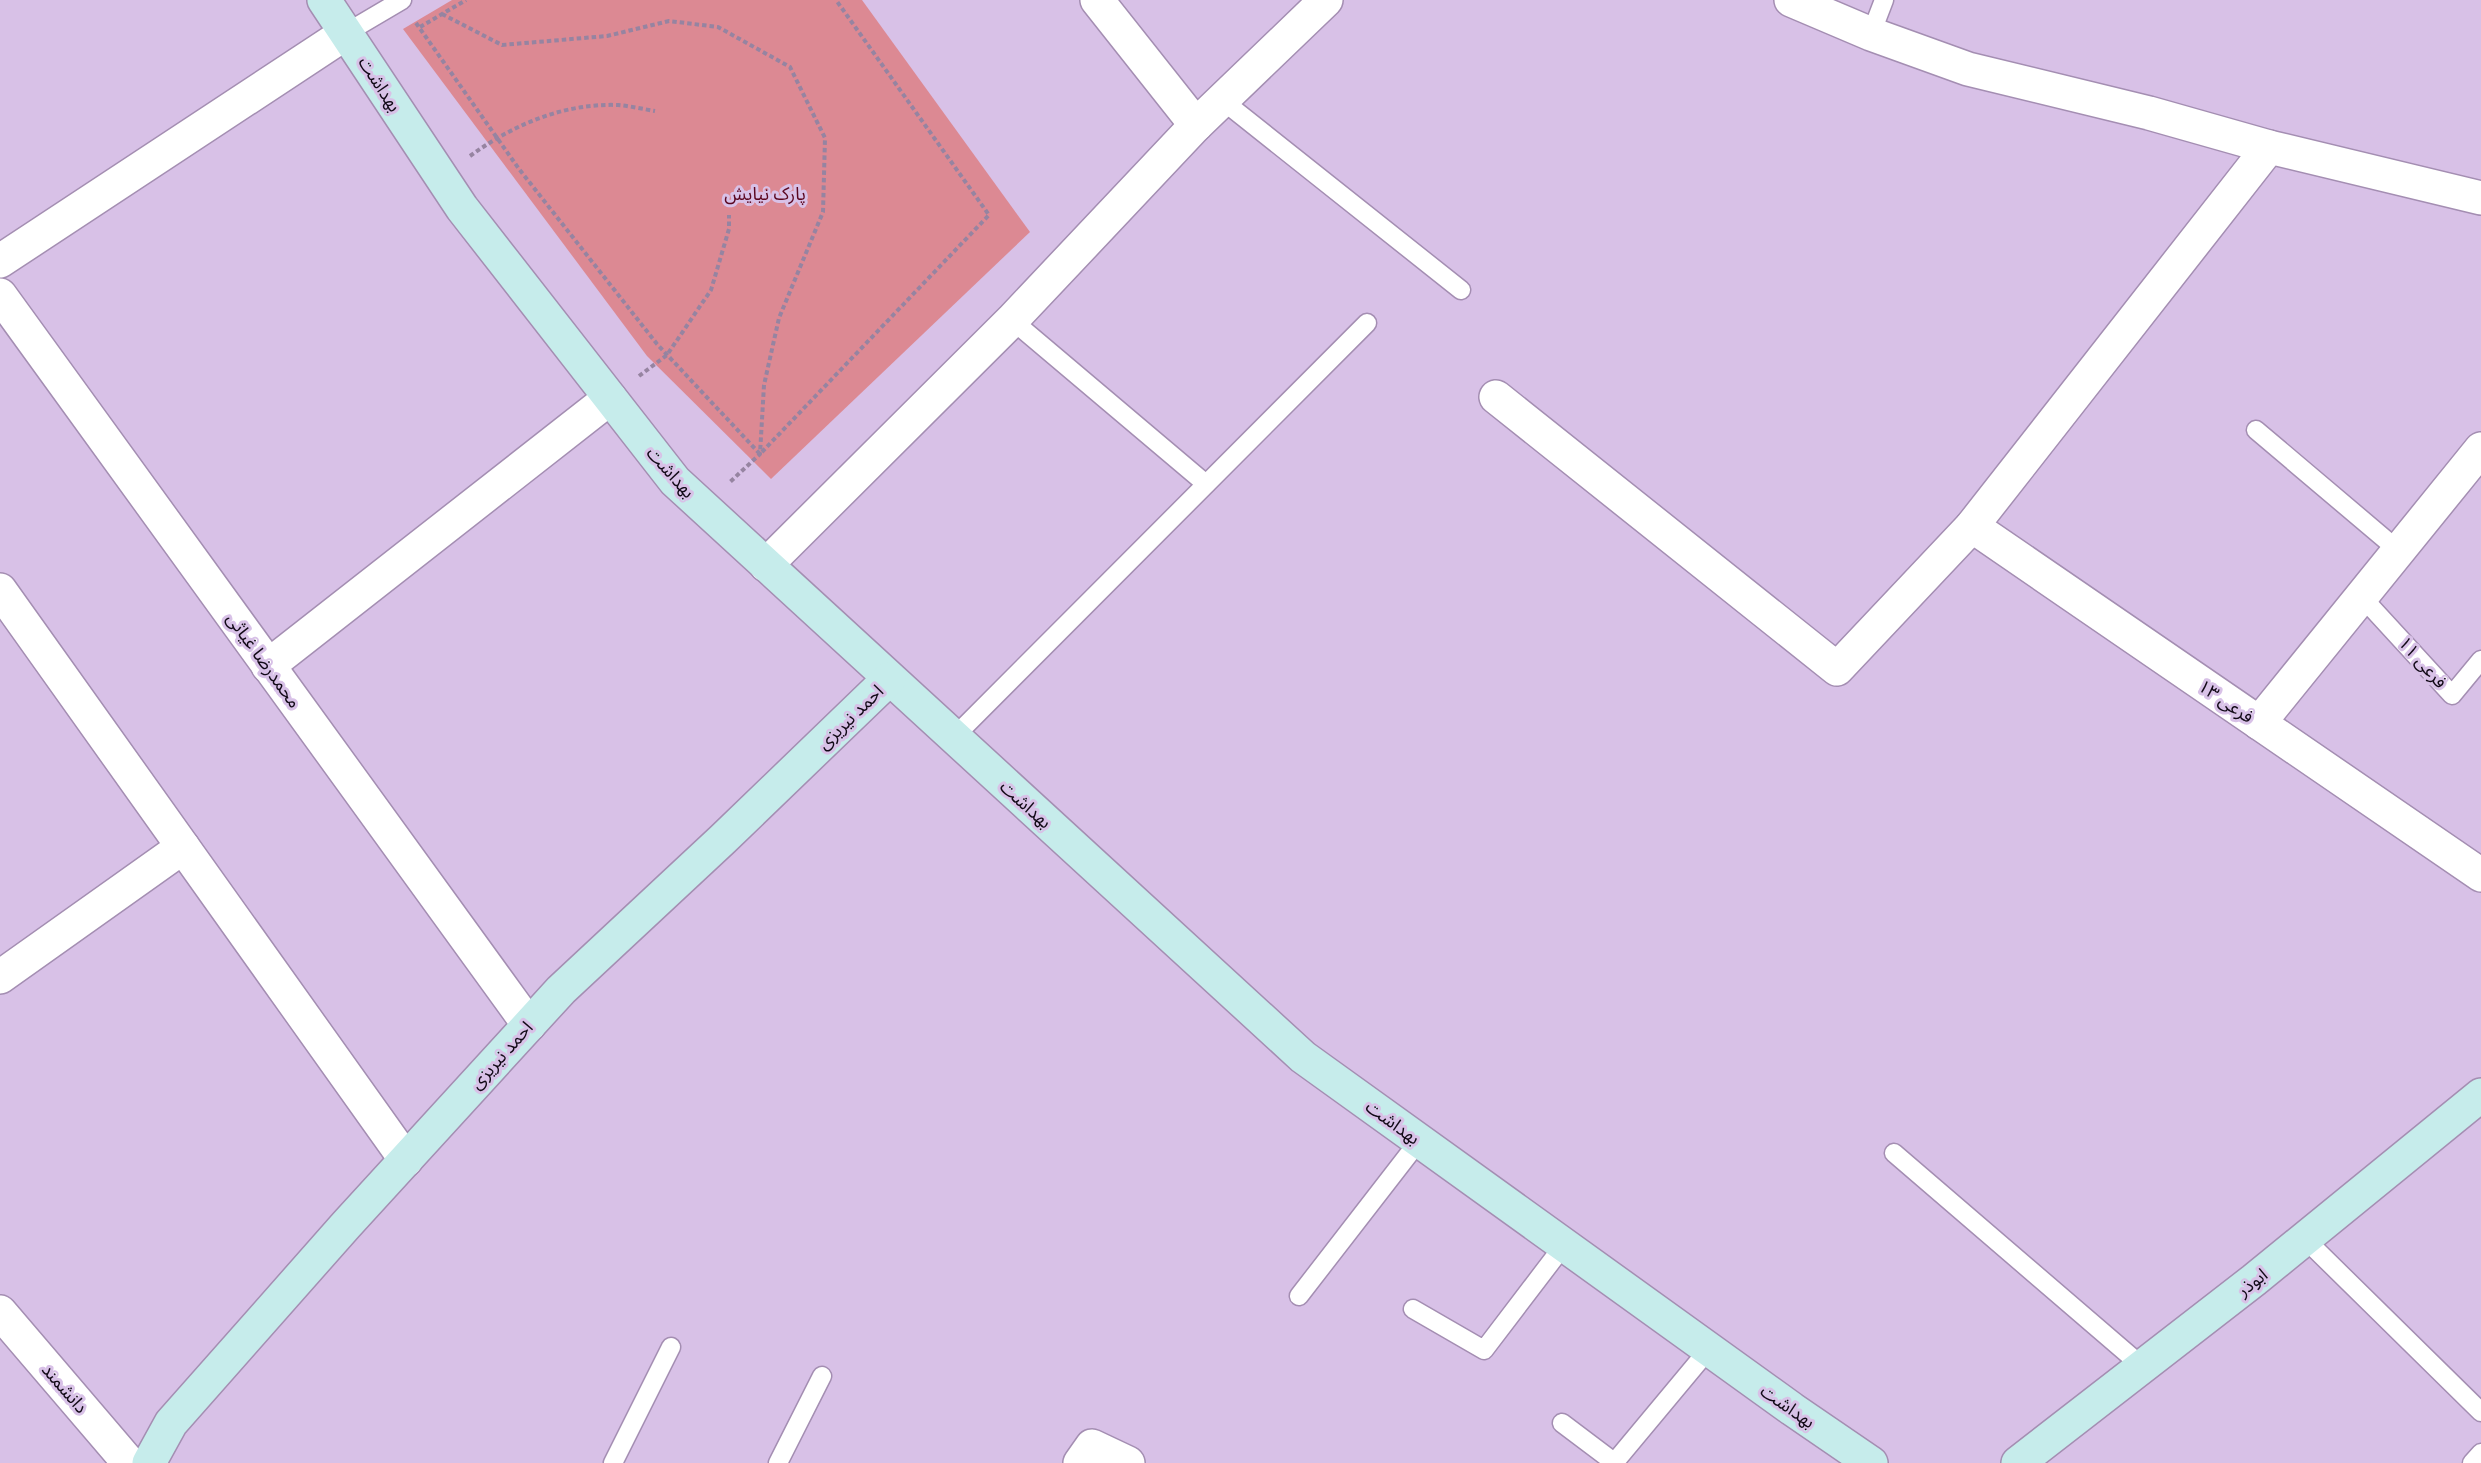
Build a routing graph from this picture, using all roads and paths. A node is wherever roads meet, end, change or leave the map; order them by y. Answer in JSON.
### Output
{"nodes":[{"id":1,"x":324,"y":0,"type":"edge"},
{"id":2,"x":402,"y":0,"type":"edge"},
{"id":3,"x":466,"y":0,"type":"edge"},
{"id":4,"x":836,"y":0,"type":"edge"},
{"id":5,"x":1097,"y":0,"type":"edge"},
{"id":6,"x":1326,"y":0,"type":"edge"},
{"id":7,"x":1791,"y":0,"type":"edge"},
{"id":8,"x":1884,"y":0,"type":"edge"},
{"id":9,"x":442,"y":14,"type":"junction"},
{"id":10,"x":346,"y":33,"type":"junction"},
{"id":11,"x":1871,"y":34,"type":"junction"},
{"id":12,"x":1222,"y":100,"type":"junction"},
{"id":13,"x":655,"y":111,"type":"dead end"},
{"id":14,"x":1196,"y":125,"type":"junction"},
{"id":15,"x":496,"y":137,"type":"junction"},
{"id":16,"x":2269,"y":147,"type":"junction"},
{"id":17,"x":441,"y":177,"type":"junction"},
{"id":18,"x":2481,"y":198,"type":"edge"},
{"id":19,"x":729,"y":215,"type":"dead end"},
{"id":20,"x":0,"y":261,"type":"edge"},
{"id":21,"x":1461,"y":290,"type":"dead end"},
{"id":22,"x":0,"y":294,"type":"edge"},
{"id":23,"x":1012,"y":320,"type":"junction"},
{"id":24,"x":1367,"y":323,"type":"dead end"},
{"id":25,"x":668,"y":356,"type":"junction"},
{"id":26,"x":1496,"y":397,"type":"dead end"},
{"id":27,"x":610,"y":398,"type":"junction"},
{"id":28,"x":2256,"y":430,"type":"dead end"},
{"id":29,"x":2481,"y":449,"type":"edge"},
{"id":30,"x":760,"y":454,"type":"junction"},
{"id":31,"x":1206,"y":484,"type":"junction"},
{"id":32,"x":1972,"y":526,"type":"junction"},
{"id":33,"x":2399,"y":551,"type":"junction"},
{"id":34,"x":766,"y":565,"type":"junction"},
{"id":35,"x":0,"y":590,"type":"edge"},
{"id":36,"x":2362,"y":597,"type":"junction"},
{"id":37,"x":2481,"y":660,"type":"edge"},
{"id":38,"x":268,"y":666,"type":"junction"},
{"id":39,"x":889,"y":679,"type":"junction"},
{"id":40,"x":2259,"y":723,"type":"junction"},
{"id":41,"x":953,"y":738,"type":"junction"},
{"id":42,"x":183,"y":847,"type":"junction"},
{"id":43,"x":2481,"y":875,"type":"edge"},
{"id":44,"x":0,"y":977,"type":"edge"},
{"id":45,"x":529,"y":1025,"type":"junction"},
{"id":46,"x":2481,"y":1095,"type":"edge"},
{"id":47,"x":1419,"y":1141,"type":"junction"},
{"id":48,"x":1894,"y":1153,"type":"dead end"},
{"id":49,"x":406,"y":1160,"type":"junction"},
{"id":50,"x":2306,"y":1239,"type":"junction"},
{"id":51,"x":1564,"y":1245,"type":"junction"},
{"id":52,"x":1299,"y":1296,"type":"dead end"},
{"id":53,"x":1413,"y":1309,"type":"dead end"},
{"id":54,"x":0,"y":1312,"type":"edge"},
{"id":55,"x":671,"y":1347,"type":"dead end"},
{"id":56,"x":1709,"y":1349,"type":"junction"},
{"id":57,"x":2143,"y":1367,"type":"junction"},
{"id":58,"x":822,"y":1376,"type":"dead end"},
{"id":59,"x":2481,"y":1412,"type":"edge"},
{"id":60,"x":1562,"y":1423,"type":"dead end"},
{"id":61,"x":2481,"y":1452,"type":"edge"},
{"id":62,"x":1086,"y":1454,"type":"edge"},
{"id":63,"x":129,"y":1463,"type":"edge"},
{"id":64,"x":149,"y":1463,"type":"edge"},
{"id":65,"x":613,"y":1463,"type":"edge"},
{"id":66,"x":778,"y":1463,"type":"edge"},
{"id":67,"x":1128,"y":1463,"type":"edge"},
{"id":68,"x":1615,"y":1463,"type":"edge"},
{"id":69,"x":1871,"y":1463,"type":"edge"},
{"id":70,"x":2018,"y":1463,"type":"edge"},
{"id":71,"x":2472,"y":1463,"type":"edge"}],
"edges":[{"from":1,"to":10,"type":"street","name":"بهداشت"},
{"from":2,"to":10,"type":"lane"},
{"from":3,"to":9,"type":"path"},
{"from":4,"to":30,"type":"path"},
{"from":5,"to":14,"type":"street"},
{"from":6,"to":12,"type":"street"},
{"from":7,"to":11,"type":"street"},
{"from":8,"to":11,"type":"lane"},
{"from":9,"to":15,"type":"path"},
{"from":9,"to":30,"type":"path"},
{"from":10,"to":17,"type":"street","name":"بهداشت"},
{"from":10,"to":20,"type":"street"},
{"from":11,"to":16,"type":"street"},
{"from":12,"to":14,"type":"street"},
{"from":12,"to":21,"type":"lane"},
{"from":13,"to":15,"type":"path"},
{"from":14,"to":23,"type":"street"},
{"from":15,"to":17,"type":"path"},
{"from":15,"to":25,"type":"path"},
{"from":16,"to":18,"type":"street"},
{"from":16,"to":32,"type":"street"},
{"from":17,"to":27,"type":"street","name":"بهداشت"},
{"from":19,"to":25,"type":"path"},
{"from":22,"to":38,"type":"street","name":"محمدرضا غیاثی"},
{"from":23,"to":31,"type":"lane"},
{"from":23,"to":34,"type":"street"},
{"from":24,"to":31,"type":"lane"},
{"from":25,"to":27,"type":"path"},
{"from":25,"to":30,"type":"path"},
{"from":26,"to":32,"type":"street"},
{"from":27,"to":34,"type":"street","name":"بهداشت"},
{"from":27,"to":38,"type":"street"},
{"from":28,"to":33,"type":"lane"},
{"from":29,"to":33,"type":"street"},
{"from":31,"to":41,"type":"lane"},
{"from":32,"to":40,"type":"street","name":"فرعی ۱۳"},
{"from":33,"to":36,"type":"street"},
{"from":34,"to":39,"type":"street","name":"بهداشت"},
{"from":35,"to":42,"type":"street"},
{"from":36,"to":37,"type":"lane","name":"فرعی ۱۱"},
{"from":36,"to":40,"type":"street"},
{"from":38,"to":45,"type":"street","name":"محمدرضا غیاثی"},
{"from":39,"to":41,"type":"street","name":"بهداشت"},
{"from":39,"to":45,"type":"street","name":"احمد نیریزی"},
{"from":40,"to":43,"type":"street","name":"فرعی ۱۳"},
{"from":41,"to":47,"type":"street","name":"بهداشت"},
{"from":42,"to":44,"type":"street"},
{"from":42,"to":49,"type":"street"},
{"from":45,"to":49,"type":"street","name":"احمد نیریزی"},
{"from":46,"to":50,"type":"street","name":"ابوذر"},
{"from":47,"to":51,"type":"street","name":"بهداشت"},
{"from":47,"to":52,"type":"lane"},
{"from":48,"to":57,"type":"lane"},
{"from":49,"to":64,"type":"street","name":"احمد نیریزی"},
{"from":50,"to":57,"type":"street","name":"ابوذر"},
{"from":50,"to":59,"type":"lane"},
{"from":51,"to":53,"type":"lane"},
{"from":51,"to":56,"type":"street","name":"بهداشت"},
{"from":54,"to":63,"type":"street","name":"دانشمند"},
{"from":55,"to":65,"type":"lane"},
{"from":56,"to":68,"type":"lane"},
{"from":56,"to":69,"type":"street","name":"بهداشت"},
{"from":57,"to":70,"type":"street","name":"ابوذر"},
{"from":58,"to":66,"type":"lane"},
{"from":60,"to":68,"type":"lane"},
{"from":61,"to":71,"type":"lane"},
{"from":62,"to":67,"type":"street"}]}
